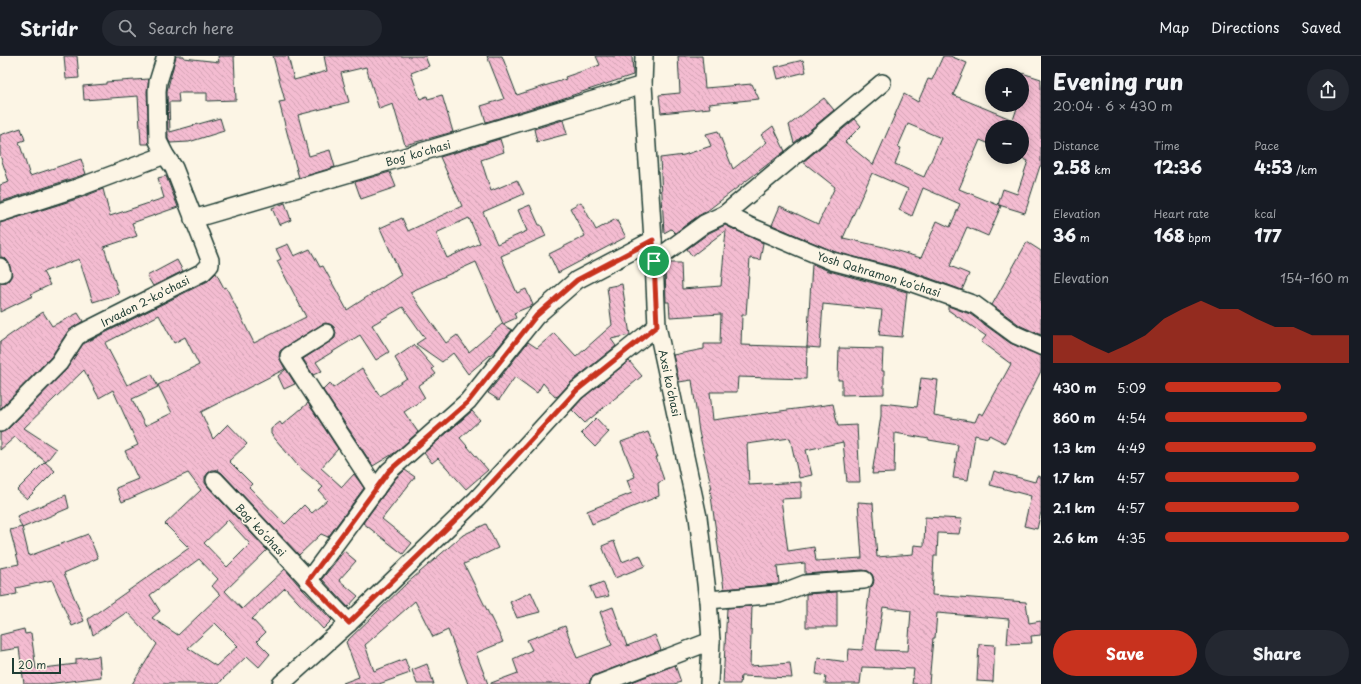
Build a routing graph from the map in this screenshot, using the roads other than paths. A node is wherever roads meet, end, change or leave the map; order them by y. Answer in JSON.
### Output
{"nodes":[{"id":1,"x":166,"y":56,"type":"edge"},
{"id":2,"x":644,"y":56,"type":"edge"},
{"id":3,"x":882,"y":83,"type":"dead end"},
{"id":4,"x":643,"y":85,"type":"junction"},
{"id":5,"x":165,"y":155,"type":"junction"},
{"id":6,"x":0,"y":214,"type":"edge"},
{"id":7,"x":726,"y":214,"type":"junction"},
{"id":8,"x":193,"y":219,"type":"junction"},
{"id":9,"x":653,"y":240,"type":"junction"},
{"id":10,"x":654,"y":261,"type":"junction"},
{"id":11,"x":657,"y":326,"type":"junction"},
{"id":12,"x":326,"y":333,"type":"dead end"},
{"id":13,"x":1041,"y":346,"type":"edge"},
{"id":14,"x":0,"y":423,"type":"edge"},
{"id":15,"x":215,"y":480,"type":"dead end"},
{"id":16,"x":376,"y":489,"type":"junction"},
{"id":17,"x":864,"y":580,"type":"dead end"},
{"id":18,"x":308,"y":581,"type":"junction"},
{"id":19,"x":708,"y":600,"type":"junction"},
{"id":20,"x":349,"y":623,"type":"junction"},
{"id":21,"x":711,"y":641,"type":"junction"},
{"id":22,"x":281,"y":684,"type":"edge"},
{"id":23,"x":599,"y":684,"type":"edge"},
{"id":24,"x":709,"y":684,"type":"edge"}],
"edges":[{"from":1,"to":5,"type":"street","name":"Irvadon 2-koʼchasi"},
{"from":2,"to":4,"type":"street","name":"Axsi koʻchasi"},
{"from":3,"to":7,"type":"street"},
{"from":4,"to":8,"type":"street","name":"Bogʻ koʻchasi"},
{"from":4,"to":9,"type":"street","name":"Axsi koʻchasi"},
{"from":5,"to":6,"type":"street"},
{"from":5,"to":8,"type":"street","name":"Irvadon 2-koʼchasi"},
{"from":7,"to":10,"type":"street"},
{"from":7,"to":13,"type":"street","name":"Yosh Qahramon koʻchasi"},
{"from":8,"to":14,"type":"street","name":"Irvadon 2-koʼchasi"},
{"from":9,"to":10,"type":"street","name":"Axsi koʻchasi"},
{"from":9,"to":16,"type":"street"},
{"from":10,"to":11,"type":"street","name":"Axsi koʻchasi"},
{"from":11,"to":19,"type":"street","name":"Axsi koʻchasi"},
{"from":11,"to":20,"type":"street"},
{"from":12,"to":16,"type":"street"},
{"from":15,"to":18,"type":"street","name":"Bogʻ koʻchasi"},
{"from":16,"to":18,"type":"street"},
{"from":17,"to":19,"type":"street"},
{"from":18,"to":20,"type":"street","name":"Bogʻ koʻchasi"},
{"from":19,"to":21,"type":"street","name":"Axsi koʻchasi"},
{"from":20,"to":22,"type":"street"},
{"from":21,"to":23,"type":"street"},
{"from":21,"to":24,"type":"street","name":"Axsi koʻchasi"}]}
